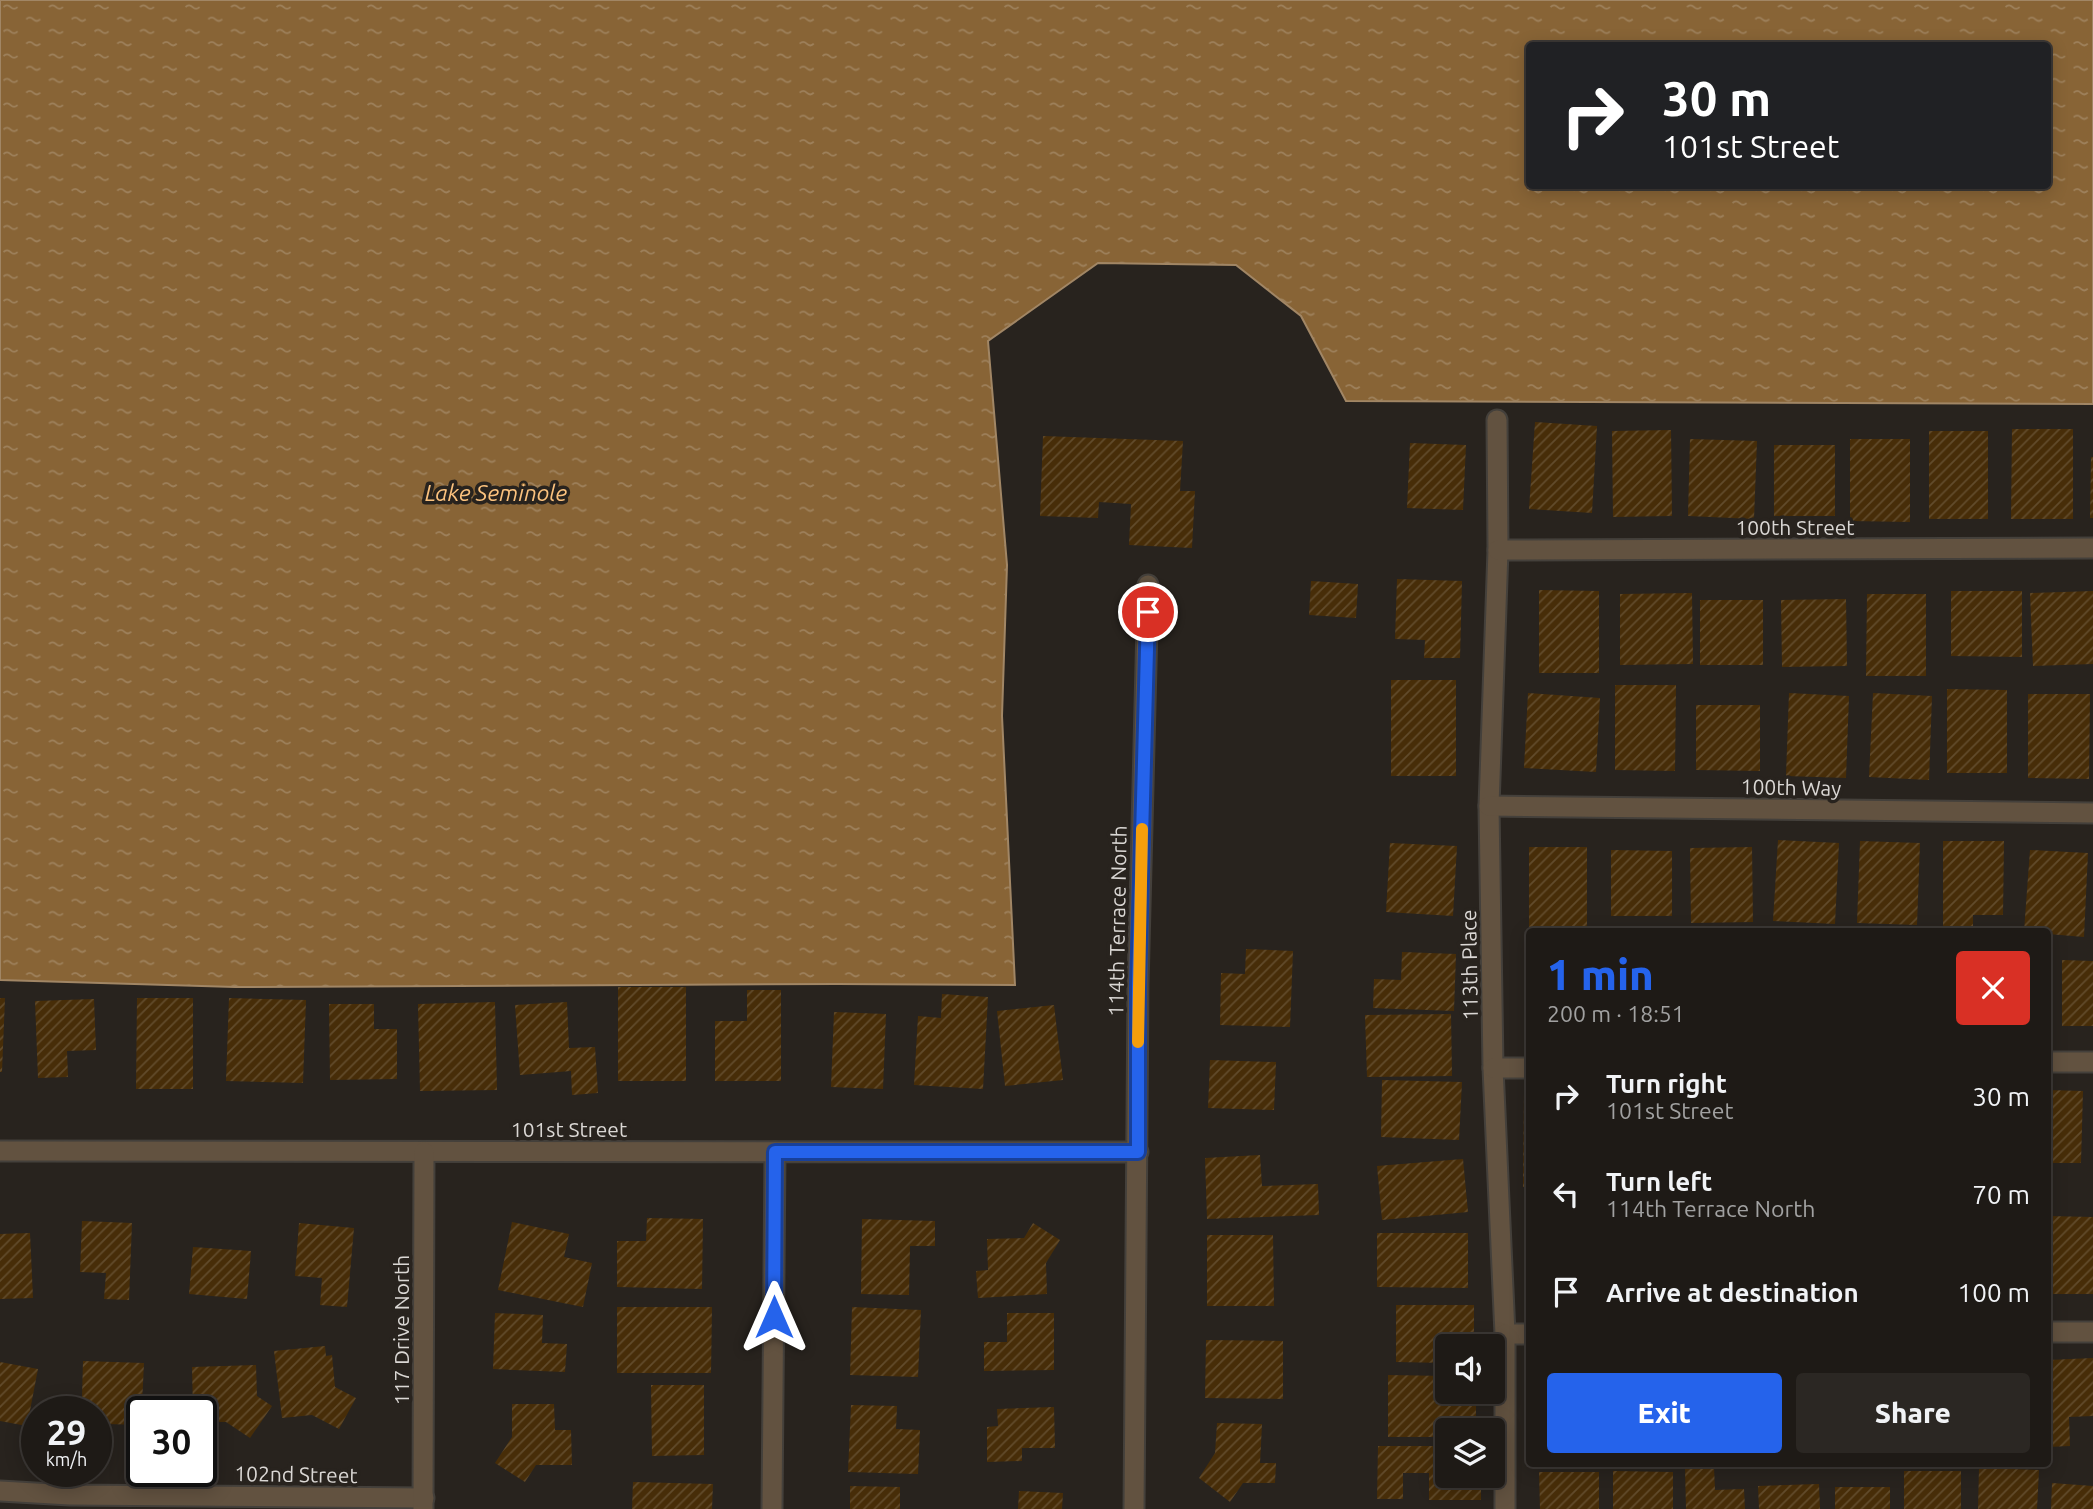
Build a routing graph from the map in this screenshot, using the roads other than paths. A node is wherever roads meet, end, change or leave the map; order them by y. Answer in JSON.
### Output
{"nodes":[{"id":1,"x":1497,"y":420,"type":"dead end"},
{"id":2,"x":2093,"y":548,"type":"edge"},
{"id":3,"x":1498,"y":550,"type":"junction"},
{"id":4,"x":1148,"y":585,"type":"dead end"},
{"id":5,"x":1489,"y":806,"type":"junction"},
{"id":6,"x":2093,"y":813,"type":"edge"},
{"id":7,"x":2051,"y":1062,"type":"edge"},
{"id":8,"x":2093,"y":1062,"type":"edge"},
{"id":9,"x":1493,"y":1068,"type":"junction"},
{"id":10,"x":1526,"y":1068,"type":"edge"},
{"id":11,"x":0,"y":1151,"type":"edge"},
{"id":12,"x":424,"y":1152,"type":"junction"},
{"id":13,"x":775,"y":1152,"type":"junction"},
{"id":14,"x":1138,"y":1152,"type":"junction"},
{"id":15,"x":2051,"y":1332,"type":"edge"},
{"id":16,"x":2093,"y":1332,"type":"edge"},
{"id":17,"x":1505,"y":1334,"type":"joint"},
{"id":18,"x":1526,"y":1334,"type":"edge"},
{"id":19,"x":1505,"y":1404,"type":"edge"},
{"id":20,"x":0,"y":1491,"type":"edge"},
{"id":21,"x":70,"y":1502,"type":"edge"},
{"id":22,"x":424,"y":1504,"type":"edge"},
{"id":23,"x":772,"y":1509,"type":"edge"},
{"id":24,"x":1134,"y":1509,"type":"edge"},
{"id":25,"x":1505,"y":1509,"type":"edge"}],
"edges":[{"from":1,"to":3,"type":"street","name":"113th Place"},
{"from":2,"to":3,"type":"street","name":"100th Street"},
{"from":3,"to":5,"type":"street","name":"113th Place"},
{"from":4,"to":14,"type":"street","name":"114th Terrace North"},
{"from":5,"to":6,"type":"street","name":"100th Way"},
{"from":5,"to":9,"type":"street","name":"113th Place"},
{"from":7,"to":8,"type":"street"},
{"from":9,"to":10,"type":"street"},
{"from":9,"to":17,"type":"street","name":"113th Place"},
{"from":11,"to":12,"type":"street","name":"101st Street"},
{"from":12,"to":13,"type":"street","name":"101st Street"},
{"from":12,"to":22,"type":"street","name":"117 Drive North"},
{"from":13,"to":14,"type":"street","name":"101st Street"},
{"from":13,"to":23,"type":"street"},
{"from":14,"to":24,"type":"street","name":"114th Terrace North"},
{"from":15,"to":16,"type":"street"},
{"from":17,"to":18,"type":"street"},
{"from":19,"to":25,"type":"street","name":"113th Place"},
{"from":20,"to":21,"type":"street","name":"102nd Street"},
{"from":21,"to":22,"type":"street","name":"102nd Street"}]}
